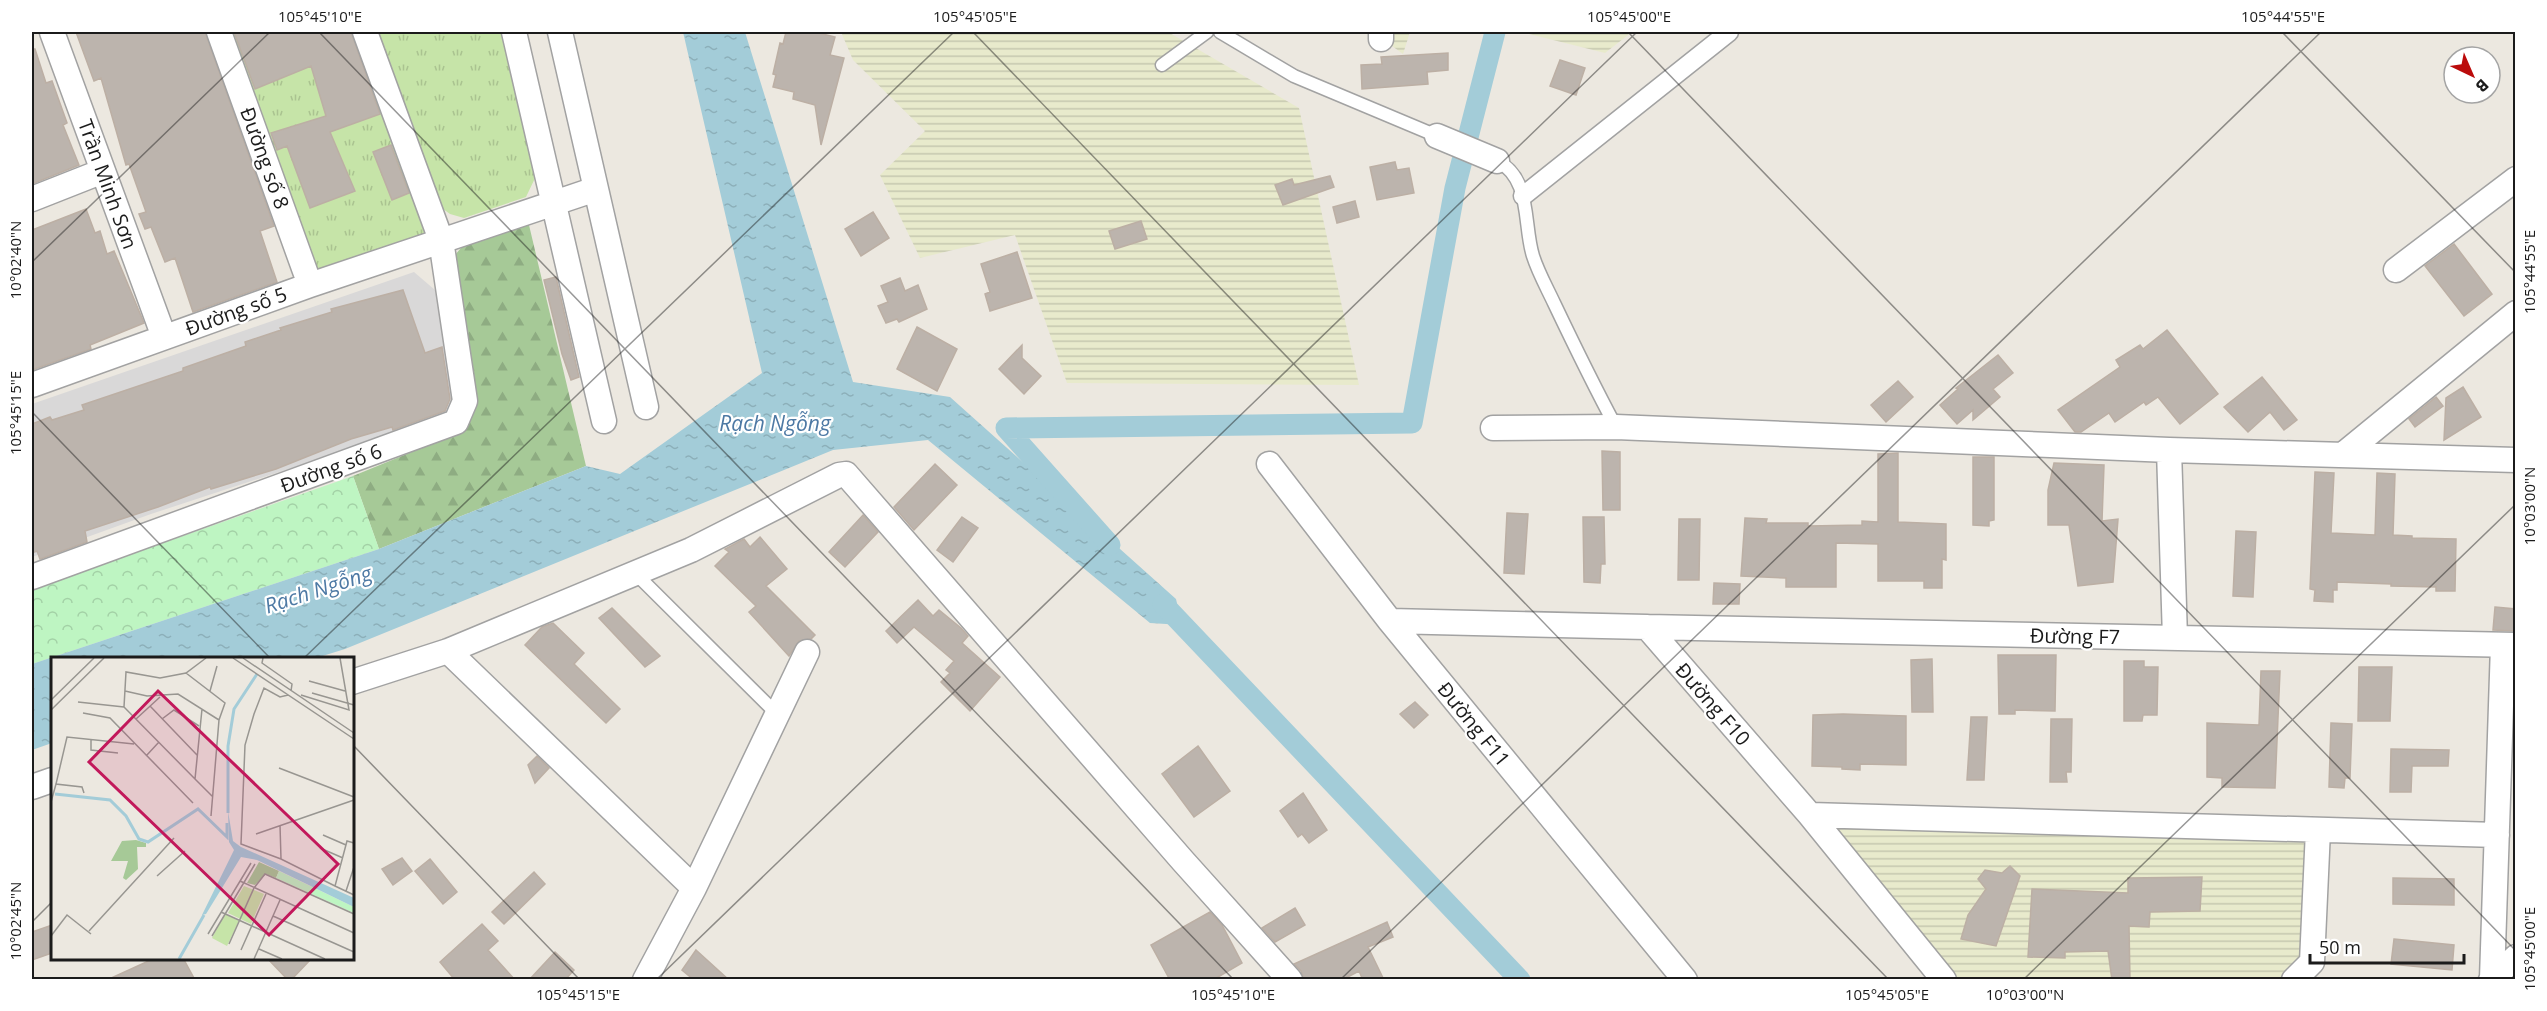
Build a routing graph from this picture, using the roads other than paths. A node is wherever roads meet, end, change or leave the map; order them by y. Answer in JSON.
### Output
{"nodes":[{"id":1,"x":52,"y":32,"type":"edge"},
{"id":2,"x":219,"y":32,"type":"edge"},
{"id":3,"x":364,"y":32,"type":"edge"},
{"id":4,"x":514,"y":32,"type":"edge"},
{"id":5,"x":560,"y":32,"type":"edge"},
{"id":6,"x":1207,"y":32,"type":"edge"},
{"id":7,"x":1220,"y":32,"type":"edge"},
{"id":8,"x":1730,"y":32,"type":"edge"},
{"id":9,"x":1162,"y":65,"type":"dead end"},
{"id":10,"x":1437,"y":136,"type":"joint"},
{"id":11,"x":1497,"y":161,"type":"joint"},
{"id":12,"x":103,"y":171,"type":"junction"},
{"id":13,"x":2516,"y":179,"type":"edge"},
{"id":14,"x":596,"y":189,"type":"junction"},
{"id":15,"x":1522,"y":196,"type":"junction"},
{"id":16,"x":32,"y":198,"type":"edge"},
{"id":17,"x":554,"y":203,"type":"junction"},
{"id":18,"x":441,"y":240,"type":"junction"},
{"id":19,"x":2396,"y":270,"type":"dead end"},
{"id":20,"x":310,"y":285,"type":"junction"},
{"id":21,"x":2516,"y":313,"type":"edge"},
{"id":22,"x":164,"y":338,"type":"junction"},
{"id":23,"x":32,"y":386,"type":"edge"},
{"id":24,"x":646,"y":407,"type":"dead end"},
{"id":25,"x":604,"y":421,"type":"dead end"},
{"id":26,"x":1616,"y":427,"type":"junction"},
{"id":27,"x":1493,"y":428,"type":"dead end"},
{"id":28,"x":2169,"y":450,"type":"junction"},
{"id":29,"x":2344,"y":453,"type":"junction"},
{"id":30,"x":2516,"y":460,"type":"edge"},
{"id":31,"x":1269,"y":464,"type":"dead end"},
{"id":32,"x":636,"y":574,"type":"junction"},
{"id":33,"x":32,"y":577,"type":"edge"},
{"id":34,"x":1390,"y":621,"type":"junction"},
{"id":35,"x":1647,"y":627,"type":"junction"},
{"id":36,"x":2175,"y":638,"type":"junction"},
{"id":37,"x":2509,"y":645,"type":"edge"},
{"id":38,"x":448,"y":651,"type":"junction"},
{"id":39,"x":807,"y":652,"type":"dead end"},
{"id":40,"x":354,"y":681,"type":"edge"},
{"id":41,"x":776,"y":713,"type":"junction"},
{"id":42,"x":51,"y":780,"type":"edge"},
{"id":43,"x":32,"y":787,"type":"edge"},
{"id":44,"x":1810,"y":815,"type":"junction"},
{"id":45,"x":2319,"y":830,"type":"junction"},
{"id":46,"x":2497,"y":835,"type":"junction"},
{"id":47,"x":693,"y":888,"type":"junction"},
{"id":48,"x":2516,"y":957,"type":"edge"},
{"id":49,"x":2491,"y":979,"type":"edge"},
{"id":50,"x":645,"y":980,"type":"edge"},
{"id":51,"x":1290,"y":980,"type":"edge"},
{"id":52,"x":1684,"y":980,"type":"edge"},
{"id":53,"x":1944,"y":980,"type":"edge"},
{"id":54,"x":2294,"y":980,"type":"edge"}],
"edges":[{"from":1,"to":12,"type":"street","name":"Trần Minh Sơn"},
{"from":2,"to":20,"type":"street","name":"Đường số 8"},
{"from":3,"to":18,"type":"street","name":"Đường số 6"},
{"from":4,"to":17,"type":"street"},
{"from":5,"to":14,"type":"street"},
{"from":6,"to":9,"type":"lane"},
{"from":7,"to":10,"type":"lane"},
{"from":8,"to":15,"type":"street"},
{"from":10,"to":11,"type":"street"},
{"from":11,"to":15,"type":"lane"},
{"from":12,"to":16,"type":"street"},
{"from":12,"to":22,"type":"street","name":"Trần Minh Sơn"},
{"from":13,"to":19,"type":"street"},
{"from":14,"to":17,"type":"street","name":"Đường số 5"},
{"from":14,"to":24,"type":"street"},
{"from":15,"to":26,"type":"lane"},
{"from":17,"to":18,"type":"street","name":"Đường số 5"},
{"from":17,"to":25,"type":"street"},
{"from":18,"to":20,"type":"street","name":"Đường số 5"},
{"from":18,"to":33,"type":"street","name":"Đường số 6"},
{"from":20,"to":22,"type":"street","name":"Đường số 5"},
{"from":21,"to":29,"type":"street"},
{"from":22,"to":23,"type":"street","name":"Đường số 5"},
{"from":26,"to":27,"type":"street"},
{"from":26,"to":28,"type":"street"},
{"from":28,"to":29,"type":"street"},
{"from":28,"to":36,"type":"street"},
{"from":29,"to":30,"type":"street"},
{"from":31,"to":34,"type":"street","name":"Đường F11"},
{"from":32,"to":38,"type":"street"},
{"from":32,"to":41,"type":"lane"},
{"from":32,"to":51,"type":"street"},
{"from":34,"to":35,"type":"street"},
{"from":34,"to":52,"type":"street","name":"Đường F11"},
{"from":35,"to":36,"type":"street","name":"Đường F7"},
{"from":35,"to":44,"type":"street","name":"Đường F10"},
{"from":36,"to":37,"type":"street","name":"Đường F7"},
{"from":37,"to":46,"type":"street"},
{"from":38,"to":40,"type":"street"},
{"from":38,"to":47,"type":"street"},
{"from":39,"to":41,"type":"street"},
{"from":41,"to":47,"type":"street"},
{"from":42,"to":43,"type":"street"},
{"from":44,"to":45,"type":"street"},
{"from":44,"to":53,"type":"street","name":"Đường F10"},
{"from":45,"to":46,"type":"street"},
{"from":45,"to":54,"type":"street"},
{"from":46,"to":49,"type":"street"},
{"from":47,"to":50,"type":"street"},
{"from":48,"to":49,"type":"street"}]}
